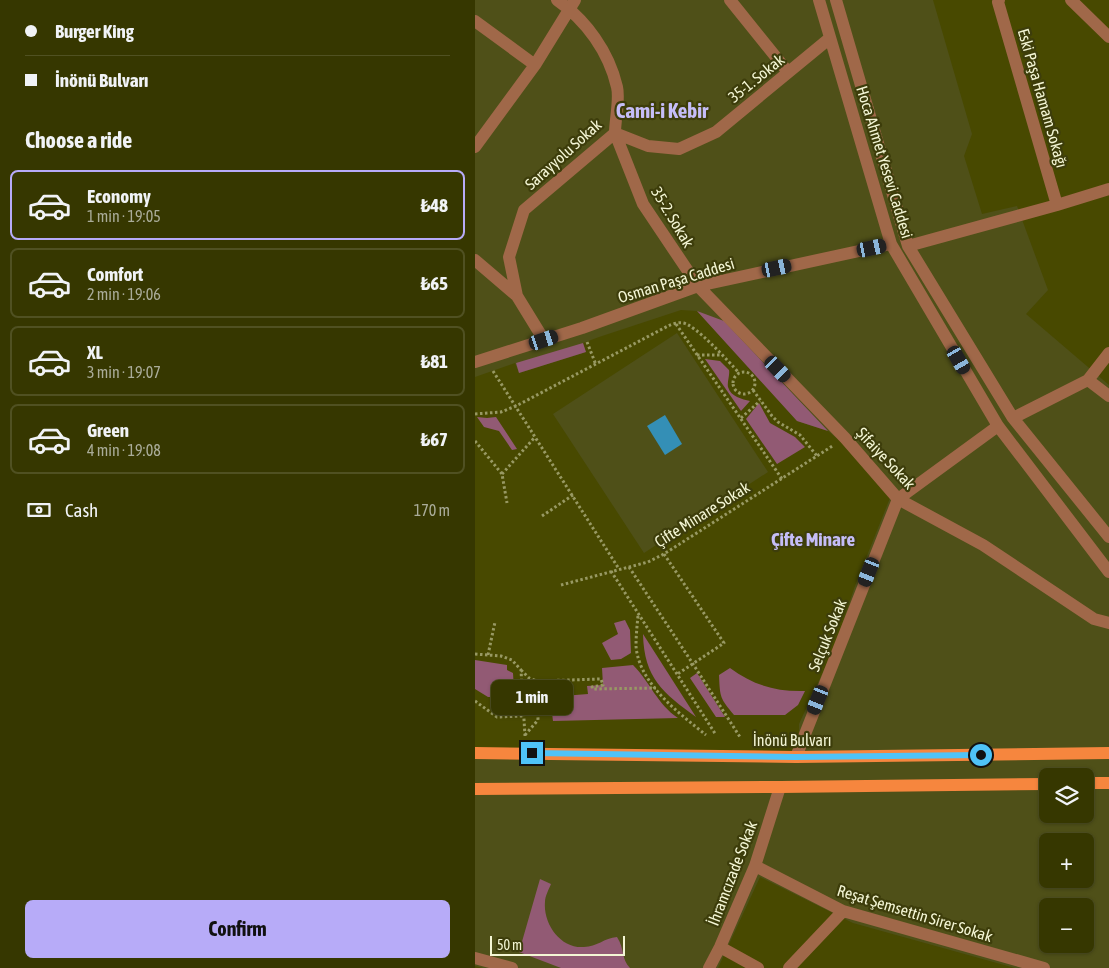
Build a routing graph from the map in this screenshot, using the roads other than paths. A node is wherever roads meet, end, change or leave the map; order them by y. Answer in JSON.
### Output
{"nodes":[{"id":1,"x":557,"y":0,"type":"edge"},
{"id":2,"x":730,"y":0,"type":"edge"},
{"id":3,"x":819,"y":0,"type":"edge"},
{"id":4,"x":836,"y":0,"type":"edge"},
{"id":5,"x":1071,"y":0,"type":"edge"},
{"id":6,"x":996,"y":1,"type":"edge"},
{"id":7,"x":572,"y":4,"type":"edge"},
{"id":8,"x":475,"y":21,"type":"edge"},
{"id":9,"x":1109,"y":37,"type":"edge"},
{"id":10,"x":831,"y":38,"type":"junction"},
{"id":11,"x":535,"y":65,"type":"junction"},
{"id":12,"x":788,"y":72,"type":"junction"},
{"id":13,"x":615,"y":133,"type":"junction"},
{"id":14,"x":475,"y":147,"type":"edge"},
{"id":15,"x":1109,"y":189,"type":"edge"},
{"id":16,"x":1057,"y":205,"type":"junction"},
{"id":17,"x":891,"y":244,"type":"junction"},
{"id":18,"x":908,"y":246,"type":"junction"},
{"id":19,"x":475,"y":260,"type":"edge"},
{"id":20,"x":698,"y":286,"type":"junction"},
{"id":21,"x":517,"y":296,"type":"junction"},
{"id":22,"x":544,"y":340,"type":"junction"},
{"id":23,"x":1109,"y":353,"type":"edge"},
{"id":24,"x":475,"y":362,"type":"edge"},
{"id":25,"x":1088,"y":380,"type":"junction"},
{"id":26,"x":1109,"y":396,"type":"edge"},
{"id":27,"x":1013,"y":418,"type":"junction"},
{"id":28,"x":998,"y":426,"type":"junction"},
{"id":29,"x":898,"y":499,"type":"junction"},
{"id":30,"x":1109,"y":537,"type":"edge"},
{"id":31,"x":1109,"y":572,"type":"edge"},
{"id":32,"x":1109,"y":623,"type":"edge"},
{"id":33,"x":475,"y":752,"type":"edge"},
{"id":34,"x":1109,"y":753,"type":"edge"},
{"id":35,"x":795,"y":757,"type":"junction"},
{"id":36,"x":1094,"y":783,"type":"edge"},
{"id":37,"x":1109,"y":783,"type":"edge"},
{"id":38,"x":1039,"y":784,"type":"edge"},
{"id":39,"x":780,"y":788,"type":"junction"},
{"id":40,"x":475,"y":789,"type":"edge"},
{"id":41,"x":755,"y":866,"type":"junction"},
{"id":42,"x":843,"y":911,"type":"junction"},
{"id":43,"x":720,"y":947,"type":"junction"},
{"id":44,"x":475,"y":958,"type":"edge"},
{"id":45,"x":512,"y":968,"type":"edge"},
{"id":46,"x":709,"y":968,"type":"edge"},
{"id":47,"x":758,"y":968,"type":"edge"},
{"id":48,"x":789,"y":968,"type":"edge"},
{"id":49,"x":1044,"y":968,"type":"edge"}],
"edges":[{"from":1,"to":7,"type":"street","name":"Sarayyolu Sokak"},
{"from":2,"to":12,"type":"street"},
{"from":3,"to":10,"type":"street","name":"Hoca Ahmet Yesevi Caddesi"},
{"from":4,"to":18,"type":"street","name":"Hoca Ahmet Yesevi Caddesi"},
{"from":5,"to":9,"type":"street"},
{"from":6,"to":16,"type":"street","name":"Eski Paşa Hamam Sokağı"},
{"from":7,"to":11,"type":"street"},
{"from":7,"to":13,"type":"street","name":"Sarayyolu Sokak"},
{"from":8,"to":11,"type":"street"},
{"from":10,"to":12,"type":"street","name":"35-1. Sokak"},
{"from":10,"to":17,"type":"street","name":"Hoca Ahmet Yesevi Caddesi"},
{"from":11,"to":14,"type":"street"},
{"from":12,"to":13,"type":"street","name":"35-1. Sokak"},
{"from":13,"to":20,"type":"street","name":"35-2. Sokak"},
{"from":13,"to":21,"type":"street","name":"Sarayyolu Sokak"},
{"from":15,"to":16,"type":"street"},
{"from":16,"to":18,"type":"street"},
{"from":17,"to":20,"type":"street","name":"Osman Paşa Caddesi"},
{"from":17,"to":28,"type":"street","name":"Hoca Ahmet Yesevi Caddesi"},
{"from":18,"to":27,"type":"street","name":"Hoca Ahmet Yesevi Caddesi"},
{"from":19,"to":21,"type":"street"},
{"from":20,"to":22,"type":"street","name":"Osman Paşa Caddesi"},
{"from":20,"to":29,"type":"street","name":"Şifaiye Sokak"},
{"from":21,"to":22,"type":"street","name":"Sarayyolu Sokak"},
{"from":22,"to":24,"type":"street","name":"Osman Paşa Caddesi"},
{"from":23,"to":25,"type":"street"},
{"from":25,"to":26,"type":"street"},
{"from":25,"to":27,"type":"street"},
{"from":27,"to":30,"type":"street","name":"Hoca Ahmet Yesevi Caddesi"},
{"from":28,"to":29,"type":"street"},
{"from":28,"to":31,"type":"street","name":"Hoca Ahmet Yesevi Caddesi"},
{"from":29,"to":32,"type":"street","name":"Şifaiye Sokak"},
{"from":29,"to":35,"type":"street","name":"Selçuk Sokak"},
{"from":33,"to":35,"type":"main road","name":"İnönü Bulvarı"},
{"from":34,"to":35,"type":"main road","name":"İnönü Bulvarı"},
{"from":36,"to":37,"type":"main road"},
{"from":38,"to":39,"type":"main road"},
{"from":39,"to":40,"type":"main road"},
{"from":39,"to":41,"type":"street","name":"İhramcızade Sokak"},
{"from":41,"to":42,"type":"street","name":"Reşat Şemsettin Sirer Sokak"},
{"from":41,"to":43,"type":"street","name":"İhramcızade Sokak"},
{"from":42,"to":48,"type":"street"},
{"from":42,"to":49,"type":"street","name":"Reşat Şemsettin Sirer Sokak"},
{"from":43,"to":46,"type":"street","name":"İhramcızade Sokak"},
{"from":43,"to":47,"type":"street"},
{"from":44,"to":45,"type":"street"}]}
